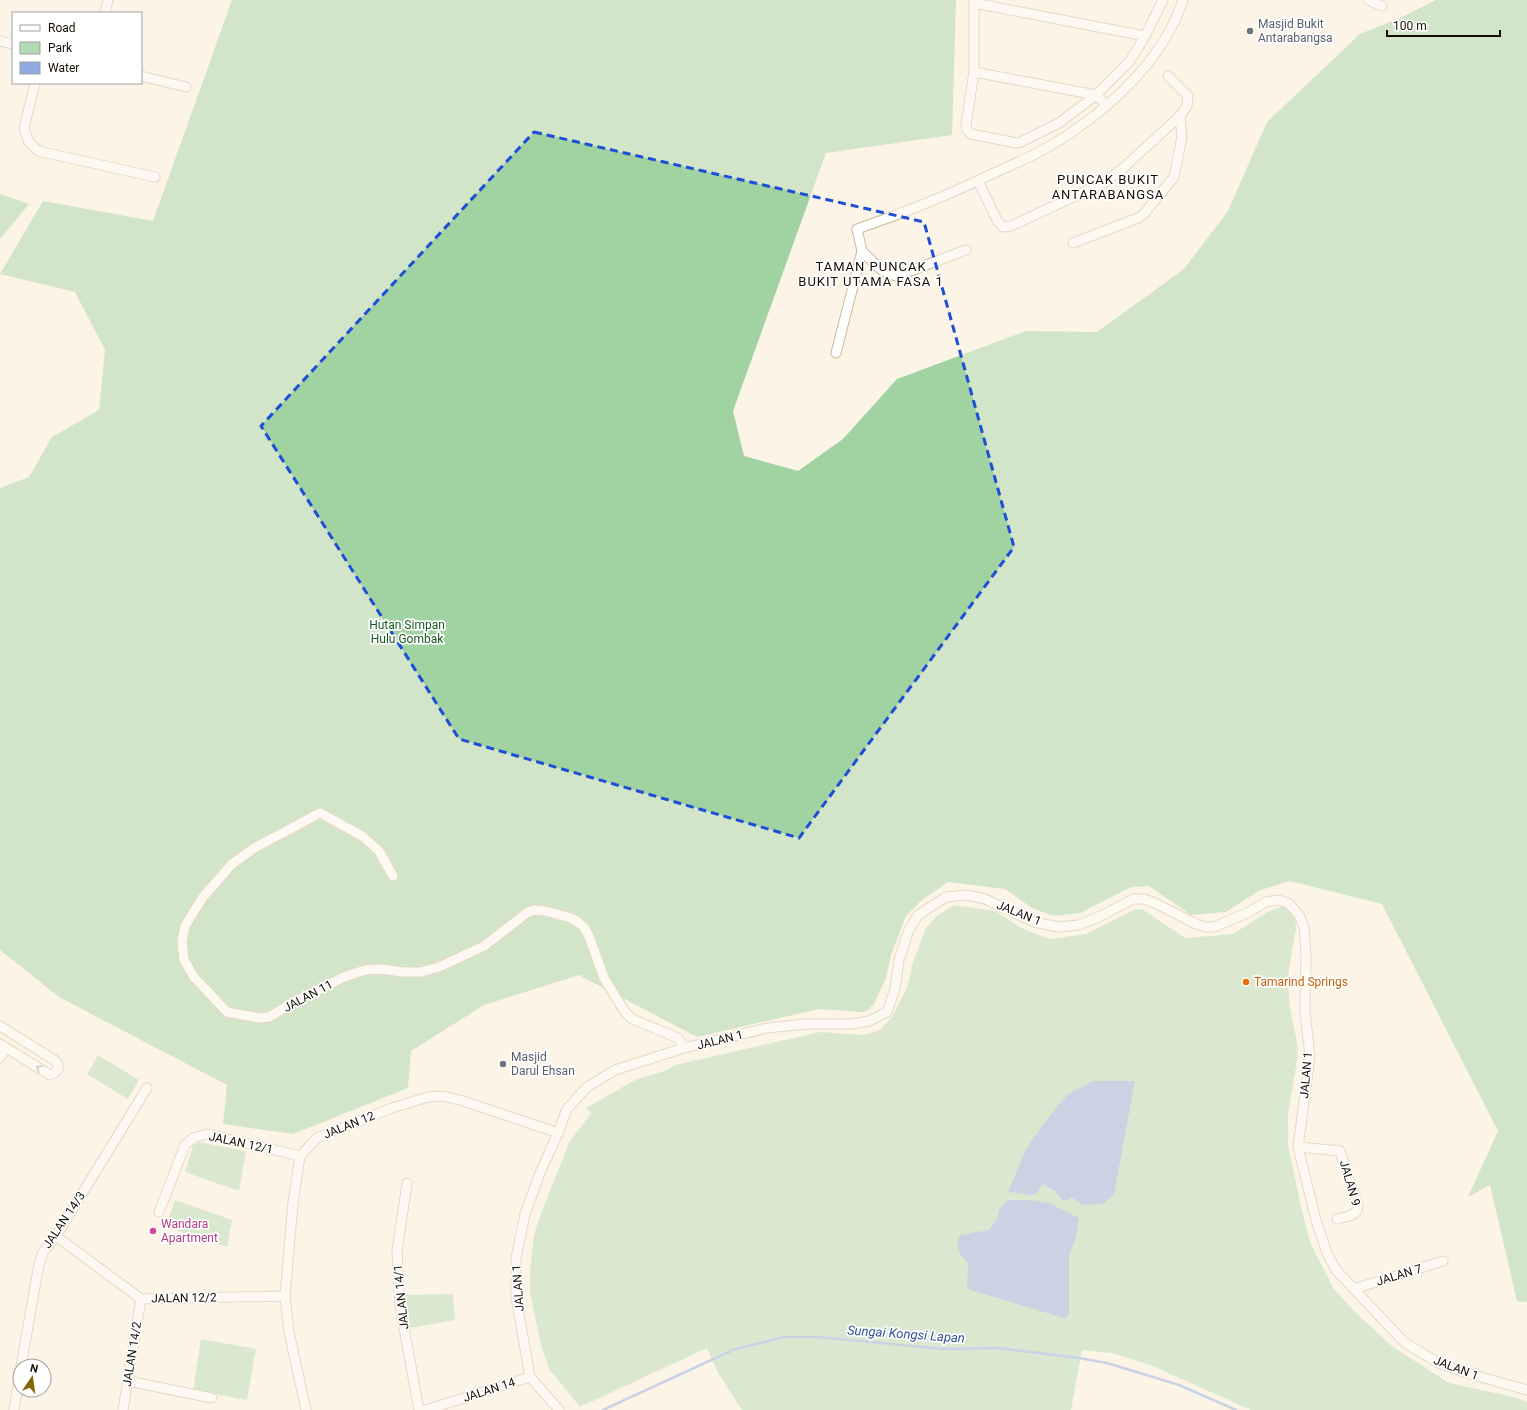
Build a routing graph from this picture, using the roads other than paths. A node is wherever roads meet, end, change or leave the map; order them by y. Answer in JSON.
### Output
{"nodes":[{"id":1,"x":108,"y":0,"type":"edge"},
{"id":2,"x":1163,"y":0,"type":"edge"},
{"id":3,"x":1183,"y":0,"type":"edge"},
{"id":4,"x":1368,"y":0,"type":"edge"},
{"id":5,"x":974,"y":2,"type":"edge"},
{"id":6,"x":1382,"y":6,"type":"dead end"},
{"id":7,"x":105,"y":12,"type":"edge"},
{"id":8,"x":1145,"y":36,"type":"junction"},
{"id":9,"x":0,"y":41,"type":"edge"},
{"id":10,"x":12,"y":44,"type":"edge"},
{"id":11,"x":974,"y":72,"type":"junction"},
{"id":12,"x":142,"y":76,"type":"edge"},
{"id":13,"x":1168,"y":76,"type":"dead end"},
{"id":14,"x":35,"y":84,"type":"edge"},
{"id":15,"x":186,"y":87,"type":"dead end"},
{"id":16,"x":1096,"y":95,"type":"junction"},
{"id":17,"x":1107,"y":104,"type":"junction"},
{"id":18,"x":1180,"y":116,"type":"junction"},
{"id":19,"x":155,"y":177,"type":"dead end"},
{"id":20,"x":978,"y":181,"type":"junction"},
{"id":21,"x":1073,"y":243,"type":"dead end"},
{"id":22,"x":966,"y":250,"type":"dead end"},
{"id":23,"x":862,"y":251,"type":"junction"},
{"id":24,"x":836,"y":353,"type":"dead end"},
{"id":25,"x":393,"y":876,"type":"dead end"},
{"id":26,"x":0,"y":1026,"type":"edge"},
{"id":27,"x":3,"y":1046,"type":"edge"},
{"id":28,"x":684,"y":1048,"type":"junction"},
{"id":29,"x":0,"y":1058,"type":"edge"},
{"id":30,"x":147,"y":1088,"type":"dead end"},
{"id":31,"x":558,"y":1133,"type":"junction"},
{"id":32,"x":1298,"y":1147,"type":"junction"},
{"id":33,"x":300,"y":1156,"type":"junction"},
{"id":34,"x":407,"y":1183,"type":"dead end"},
{"id":35,"x":159,"y":1212,"type":"dead end"},
{"id":36,"x":1337,"y":1219,"type":"dead end"},
{"id":37,"x":56,"y":1236,"type":"junction"},
{"id":38,"x":1443,"y":1261,"type":"dead end"},
{"id":39,"x":1354,"y":1289,"type":"junction"},
{"id":40,"x":285,"y":1296,"type":"junction"},
{"id":41,"x":141,"y":1299,"type":"junction"},
{"id":42,"x":22,"y":1358,"type":"edge"},
{"id":43,"x":530,"y":1376,"type":"junction"},
{"id":44,"x":128,"y":1381,"type":"junction"},
{"id":45,"x":1527,"y":1390,"type":"edge"},
{"id":46,"x":16,"y":1398,"type":"edge"},
{"id":47,"x":212,"y":1398,"type":"dead end"},
{"id":48,"x":14,"y":1410,"type":"edge"},
{"id":49,"x":123,"y":1410,"type":"edge"},
{"id":50,"x":306,"y":1410,"type":"edge"},
{"id":51,"x":419,"y":1410,"type":"edge"},
{"id":52,"x":426,"y":1410,"type":"edge"},
{"id":53,"x":559,"y":1410,"type":"edge"}],
"edges":[{"from":1,"to":7,"type":"street"},
{"from":2,"to":8,"type":"street"},
{"from":3,"to":17,"type":"street"},
{"from":4,"to":6,"type":"street"},
{"from":5,"to":8,"type":"street"},
{"from":5,"to":11,"type":"street"},
{"from":8,"to":16,"type":"street"},
{"from":9,"to":10,"type":"street"},
{"from":11,"to":16,"type":"street"},
{"from":11,"to":16,"type":"street"},
{"from":12,"to":15,"type":"street"},
{"from":13,"to":18,"type":"street"},
{"from":14,"to":19,"type":"street"},
{"from":16,"to":17,"type":"street"},
{"from":17,"to":20,"type":"street"},
{"from":18,"to":20,"type":"street"},
{"from":18,"to":21,"type":"street"},
{"from":20,"to":23,"type":"street"},
{"from":22,"to":23,"type":"street"},
{"from":23,"to":24,"type":"street"},
{"from":25,"to":28,"type":"street","name":"JALAN 11"},
{"from":26,"to":27,"type":"street","one_way":true},
{"from":27,"to":29,"type":"street"},
{"from":28,"to":31,"type":"street","name":"JALAN 1"},
{"from":28,"to":32,"type":"street","name":"JALAN 1"},
{"from":30,"to":37,"type":"street","name":"JALAN 14/3"},
{"from":31,"to":33,"type":"street","name":"JALAN 12"},
{"from":31,"to":43,"type":"street","name":"JALAN 1"},
{"from":32,"to":36,"type":"street","name":"JALAN 9"},
{"from":32,"to":39,"type":"street","name":"JALAN 1"},
{"from":33,"to":35,"type":"street","name":"JALAN 12/1"},
{"from":33,"to":40,"type":"street"},
{"from":34,"to":51,"type":"street","name":"JALAN 14/1"},
{"from":37,"to":41,"type":"street","name":"JALAN 12/2"},
{"from":37,"to":42,"type":"street","name":"JALAN 14/3"},
{"from":38,"to":39,"type":"street","name":"JALAN 7"},
{"from":39,"to":45,"type":"street","name":"JALAN 1"},
{"from":40,"to":41,"type":"street","name":"JALAN 12/2"},
{"from":40,"to":50,"type":"street"},
{"from":41,"to":44,"type":"street","name":"JALAN 14/2"},
{"from":43,"to":52,"type":"street","name":"JALAN 14"},
{"from":43,"to":53,"type":"street"},
{"from":44,"to":47,"type":"street"},
{"from":44,"to":49,"type":"street","name":"JALAN 14/2"},
{"from":46,"to":48,"type":"street"}]}
